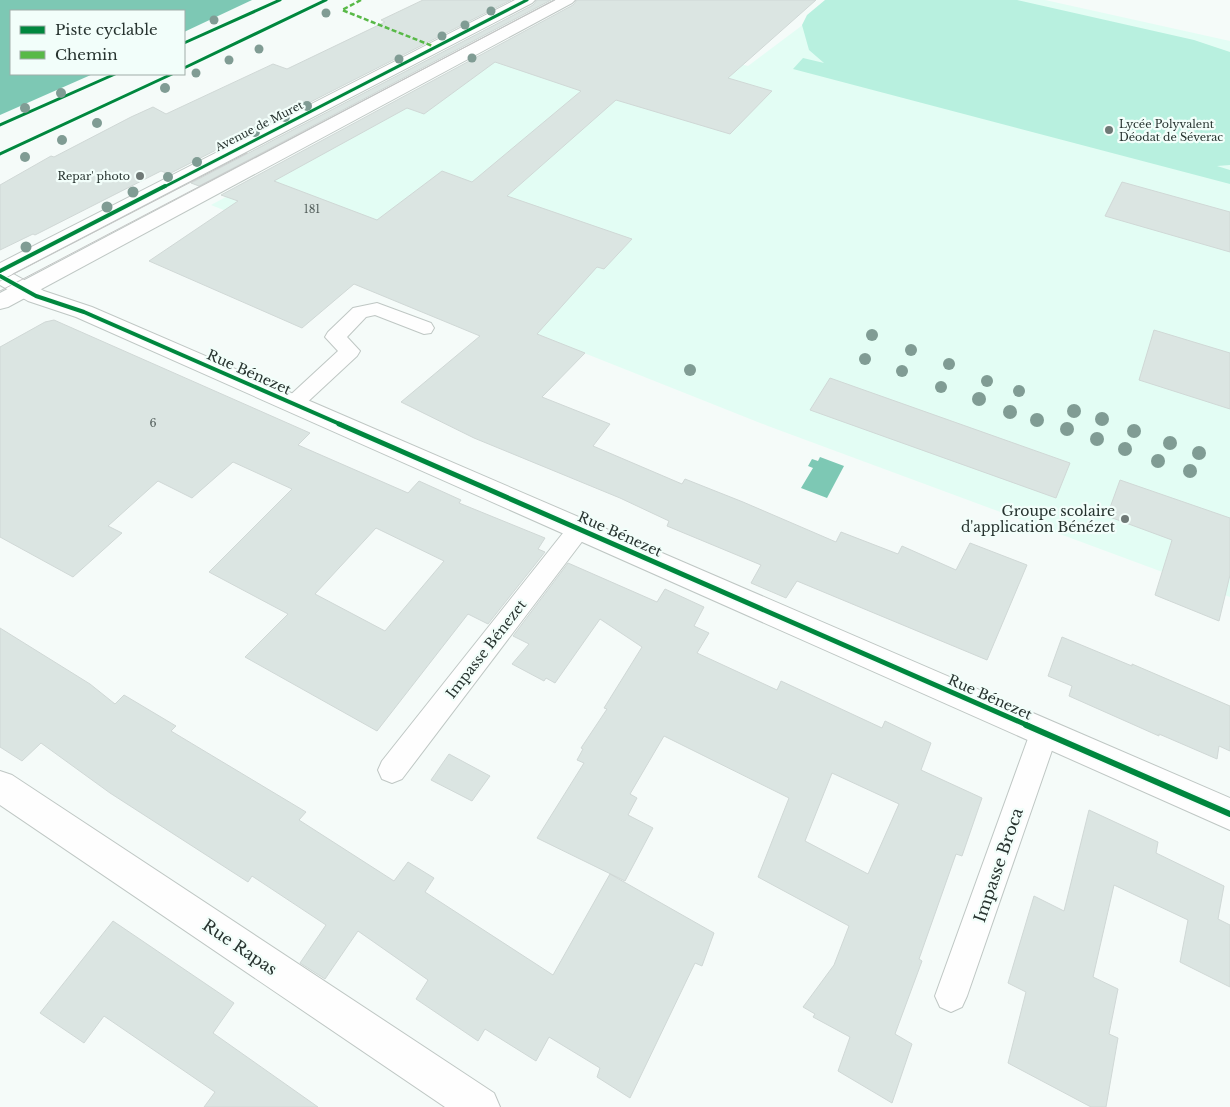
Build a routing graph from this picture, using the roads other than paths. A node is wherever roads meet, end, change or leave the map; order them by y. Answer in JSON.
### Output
{"nodes":[{"id":1,"x":527,"y":0,"type":"edge"},
{"id":2,"x":567,"y":0,"type":"edge"},
{"id":3,"x":0,"y":271,"type":"edge"},
{"id":4,"x":0,"y":276,"type":"edge"},
{"id":5,"x":12,"y":296,"type":"edge"},
{"id":6,"x":424,"y":328,"type":"dead end"},
{"id":7,"x":293,"y":404,"type":"junction"},
{"id":8,"x":579,"y":529,"type":"junction"},
{"id":9,"x":1044,"y":733,"type":"junction"},
{"id":10,"x":392,"y":770,"type":"dead end"},
{"id":11,"x":0,"y":786,"type":"edge"},
{"id":12,"x":1230,"y":814,"type":"edge"},
{"id":13,"x":952,"y":996,"type":"dead end"},
{"id":14,"x":480,"y":1107,"type":"edge"}],
"edges":[{"from":1,"to":3,"type":"main road","name":"Avenue de Muret"},
{"from":2,"to":5,"type":"main road"},
{"from":4,"to":5,"type":"main road","name":"Rue Bénezet"},
{"from":5,"to":7,"type":"main road","name":"Rue Bénezet"},
{"from":6,"to":7,"type":"lane"},
{"from":7,"to":8,"type":"main road","name":"Rue Bénezet"},
{"from":8,"to":9,"type":"main road","name":"Rue Bénezet"},
{"from":8,"to":10,"type":"lane","name":"Impasse Bénezet"},
{"from":9,"to":12,"type":"main road","name":"Rue Bénezet"},
{"from":9,"to":13,"type":"lane","name":"Impasse Broca"},
{"from":11,"to":14,"type":"main road","name":"Rue Rapas"}]}
